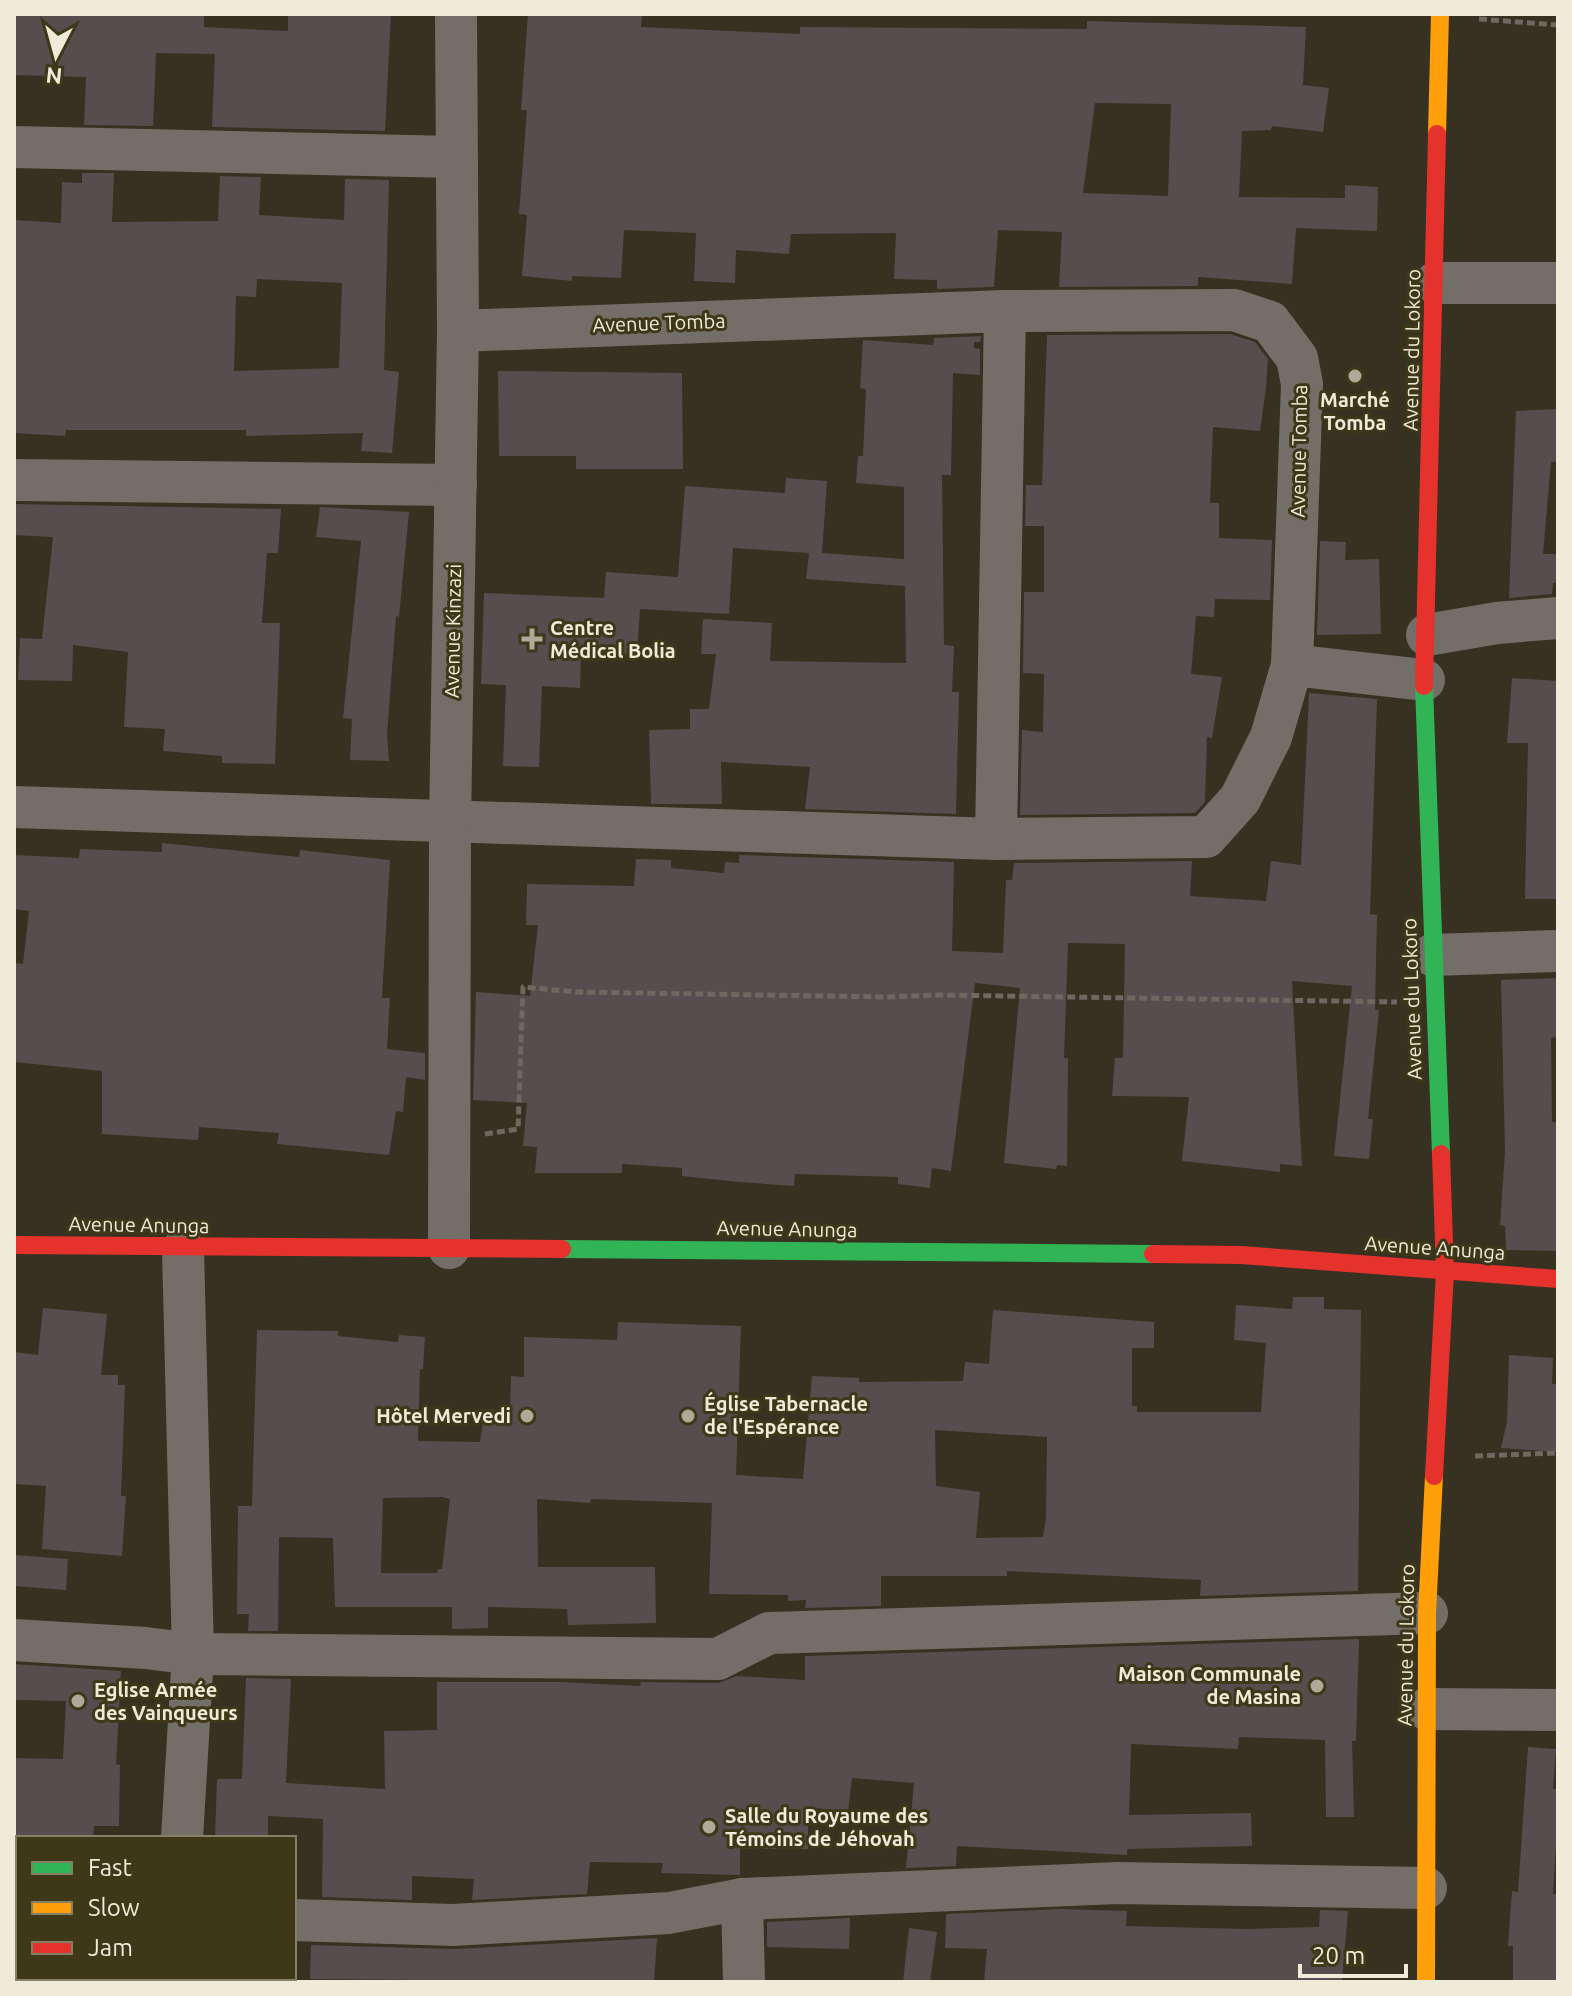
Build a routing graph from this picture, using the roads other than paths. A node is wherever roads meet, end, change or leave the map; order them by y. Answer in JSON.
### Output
{"nodes":[{"id":1,"x":456,"y":14,"type":"edge"},
{"id":2,"x":1440,"y":15,"type":"edge"},
{"id":3,"x":14,"y":147,"type":"edge"},
{"id":4,"x":454,"y":157,"type":"junction"},
{"id":5,"x":1435,"y":283,"type":"junction"},
{"id":6,"x":1558,"y":283,"type":"edge"},
{"id":7,"x":1005,"y":311,"type":"junction"},
{"id":8,"x":458,"y":331,"type":"junction"},
{"id":9,"x":14,"y":480,"type":"edge"},
{"id":10,"x":456,"y":485,"type":"junction"},
{"id":11,"x":1558,"y":618,"type":"edge"},
{"id":12,"x":1427,"y":635,"type":"junction"},
{"id":13,"x":1292,"y":665,"type":"junction"},
{"id":14,"x":1424,"y":680,"type":"junction"},
{"id":15,"x":14,"y":807,"type":"edge"},
{"id":16,"x":450,"y":824,"type":"junction"},
{"id":17,"x":996,"y":839,"type":"junction"},
{"id":18,"x":1558,"y":951,"type":"edge"},
{"id":19,"x":1432,"y":955,"type":"junction"},
{"id":20,"x":14,"y":1245,"type":"edge"},
{"id":21,"x":449,"y":1248,"type":"junction"},
{"id":22,"x":183,"y":1249,"type":"junction"},
{"id":23,"x":1445,"y":1271,"type":"junction"},
{"id":24,"x":1558,"y":1279,"type":"edge"},
{"id":25,"x":1427,"y":1613,"type":"junction"},
{"id":26,"x":14,"y":1640,"type":"edge"},
{"id":27,"x":193,"y":1654,"type":"junction"},
{"id":28,"x":1426,"y":1709,"type":"junction"},
{"id":29,"x":1558,"y":1710,"type":"edge"},
{"id":30,"x":182,"y":1836,"type":"edge"},
{"id":31,"x":1426,"y":1888,"type":"junction"},
{"id":32,"x":742,"y":1899,"type":"junction"},
{"id":33,"x":296,"y":1920,"type":"edge"},
{"id":34,"x":744,"y":1982,"type":"edge"},
{"id":35,"x":1426,"y":1982,"type":"edge"}],
"edges":[{"from":1,"to":4,"type":"street","name":"Avenue Kinzazi"},
{"from":2,"to":5,"type":"street","name":"Avenue du Lokoro"},
{"from":3,"to":4,"type":"street"},
{"from":4,"to":8,"type":"street","name":"Avenue Kinzazi"},
{"from":5,"to":6,"type":"street"},
{"from":5,"to":12,"type":"street","name":"Avenue du Lokoro"},
{"from":7,"to":8,"type":"street","name":"Avenue Tomba"},
{"from":7,"to":13,"type":"street","name":"Avenue Tomba"},
{"from":7,"to":17,"type":"street"},
{"from":8,"to":10,"type":"street","name":"Avenue Kinzazi"},
{"from":9,"to":10,"type":"street"},
{"from":10,"to":16,"type":"street","name":"Avenue Kinzazi"},
{"from":11,"to":12,"type":"street"},
{"from":12,"to":14,"type":"street","name":"Avenue du Lokoro"},
{"from":13,"to":14,"type":"street"},
{"from":13,"to":17,"type":"street","name":"Avenue Tomba"},
{"from":14,"to":19,"type":"street","name":"Avenue du Lokoro"},
{"from":15,"to":16,"type":"street","name":"Avenue Tomba"},
{"from":16,"to":17,"type":"street","name":"Avenue Tomba"},
{"from":16,"to":21,"type":"street","name":"Avenue Kinzazi"},
{"from":18,"to":19,"type":"street"},
{"from":19,"to":23,"type":"street","name":"Avenue du Lokoro"},
{"from":20,"to":22,"type":"street","name":"Avenue Anunga"},
{"from":21,"to":22,"type":"street","name":"Avenue Anunga"},
{"from":21,"to":23,"type":"street","name":"Avenue Anunga"},
{"from":22,"to":27,"type":"street"},
{"from":23,"to":24,"type":"street","name":"Avenue Anunga"},
{"from":23,"to":25,"type":"street","name":"Avenue du Lokoro"},
{"from":25,"to":27,"type":"street"},
{"from":25,"to":28,"type":"street","name":"Avenue du Lokoro"},
{"from":26,"to":27,"type":"street"},
{"from":27,"to":30,"type":"street"},
{"from":28,"to":29,"type":"street"},
{"from":28,"to":31,"type":"street","name":"Avenue du Lokoro"},
{"from":31,"to":32,"type":"street"},
{"from":31,"to":35,"type":"street","name":"Avenue du Lokoro"},
{"from":32,"to":33,"type":"street"},
{"from":32,"to":34,"type":"street"}]}
